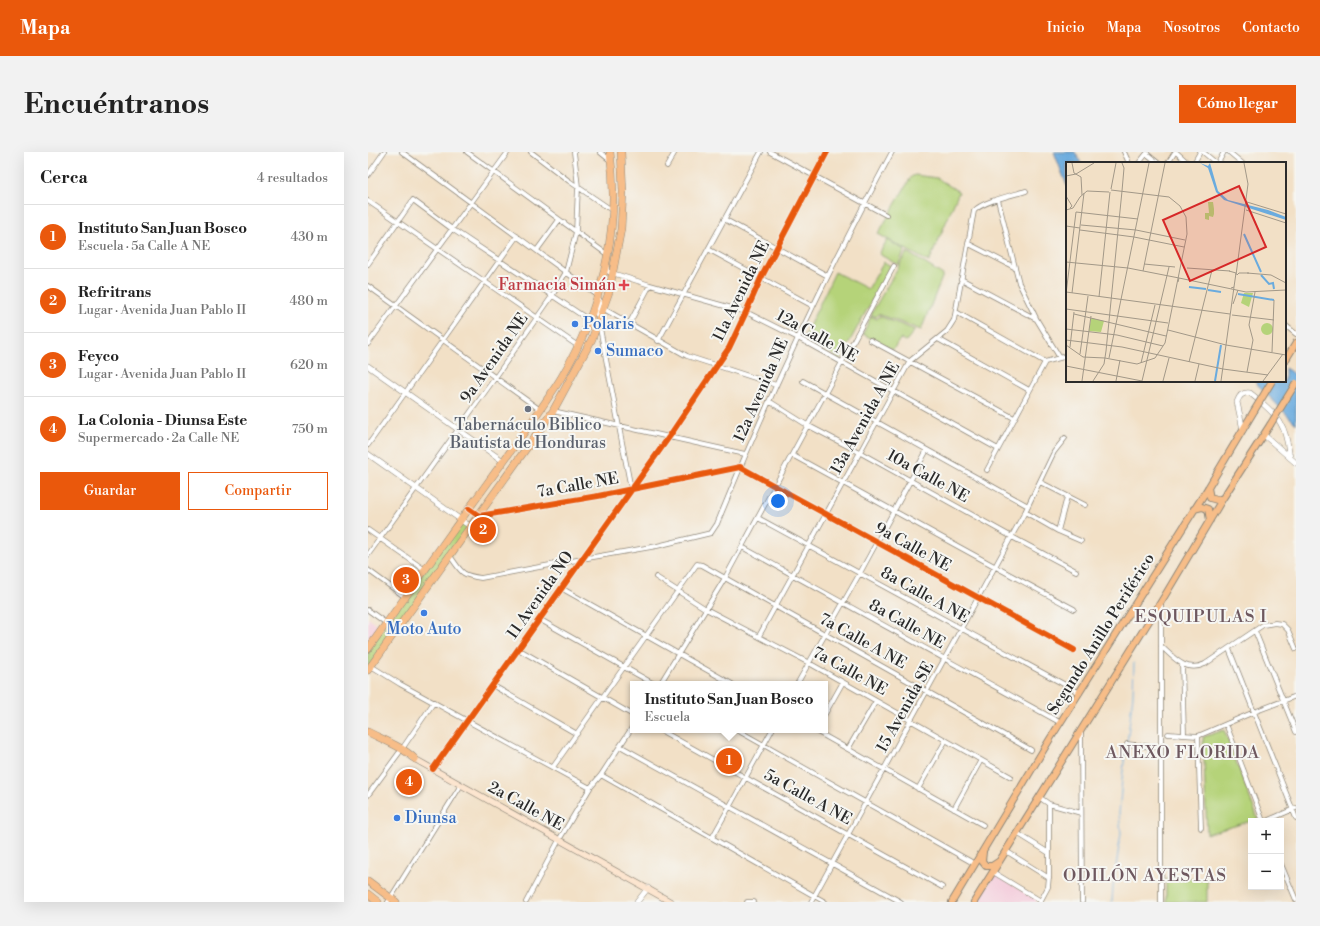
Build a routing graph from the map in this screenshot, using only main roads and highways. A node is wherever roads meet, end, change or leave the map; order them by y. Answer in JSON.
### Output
{"nodes":[{"id":1,"x":610,"y":152,"type":"edge"},
{"id":2,"x":621,"y":152,"type":"edge"},
{"id":3,"x":1295,"y":345,"type":"edge"},
{"id":4,"x":1286,"y":359,"type":"edge"},
{"id":5,"x":1271,"y":382,"type":"edge"},
{"id":6,"x":1296,"y":383,"type":"edge"},
{"id":7,"x":1208,"y":488,"type":"junction"},
{"id":8,"x":1223,"y":498,"type":"junction"},
{"id":9,"x":1194,"y":509,"type":"junction"},
{"id":10,"x":1210,"y":520,"type":"junction"},
{"id":11,"x":368,"y":649,"type":"edge"},
{"id":12,"x":369,"y":668,"type":"edge"},
{"id":13,"x":368,"y":734,"type":"edge"},
{"id":14,"x":412,"y":757,"type":"junction"},
{"id":15,"x":984,"y":849,"type":"junction"},
{"id":16,"x":1001,"y":860,"type":"junction"},
{"id":17,"x":368,"y":881,"type":"edge"},
{"id":18,"x":368,"y":894,"type":"edge"},
{"id":19,"x":392,"y":901,"type":"edge"},
{"id":20,"x":378,"y":902,"type":"edge"},
{"id":21,"x":671,"y":902,"type":"edge"},
{"id":22,"x":952,"y":902,"type":"edge"},
{"id":23,"x":974,"y":902,"type":"edge"}],
"edges":[{"from":1,"to":11,"type":"highway"},
{"from":2,"to":12,"type":"highway"},
{"from":3,"to":4,"type":"main road"},
{"from":5,"to":7,"type":"main road","name":"Segundo Anillo Periférico","bridge":true},
{"from":6,"to":8,"type":"main road","name":"Segundo Anillo Periférico","bridge":true},
{"from":7,"to":8,"type":"main road"},
{"from":7,"to":9,"type":"main road","name":"Segundo Anillo Periférico"},
{"from":8,"to":10,"type":"main road","name":"Segundo Anillo Periférico"},
{"from":9,"to":10,"type":"main road"},
{"from":9,"to":15,"type":"main road","name":"Segundo Anillo Periférico"},
{"from":10,"to":16,"type":"main road","name":"Segundo Anillo Periférico"},
{"from":13,"to":14,"type":"main road","name":"2a Calle NE"},
{"from":13,"to":14,"type":"highway"},
{"from":14,"to":21,"type":"main road","name":"2a Calle NE"},
{"from":15,"to":16,"type":"main road"},
{"from":15,"to":22,"type":"main road","name":"Segundo Anillo Periférico"},
{"from":16,"to":23,"type":"main road","name":"Segundo Anillo Periférico"},
{"from":17,"to":19,"type":"highway"},
{"from":18,"to":20,"type":"highway"}]}
